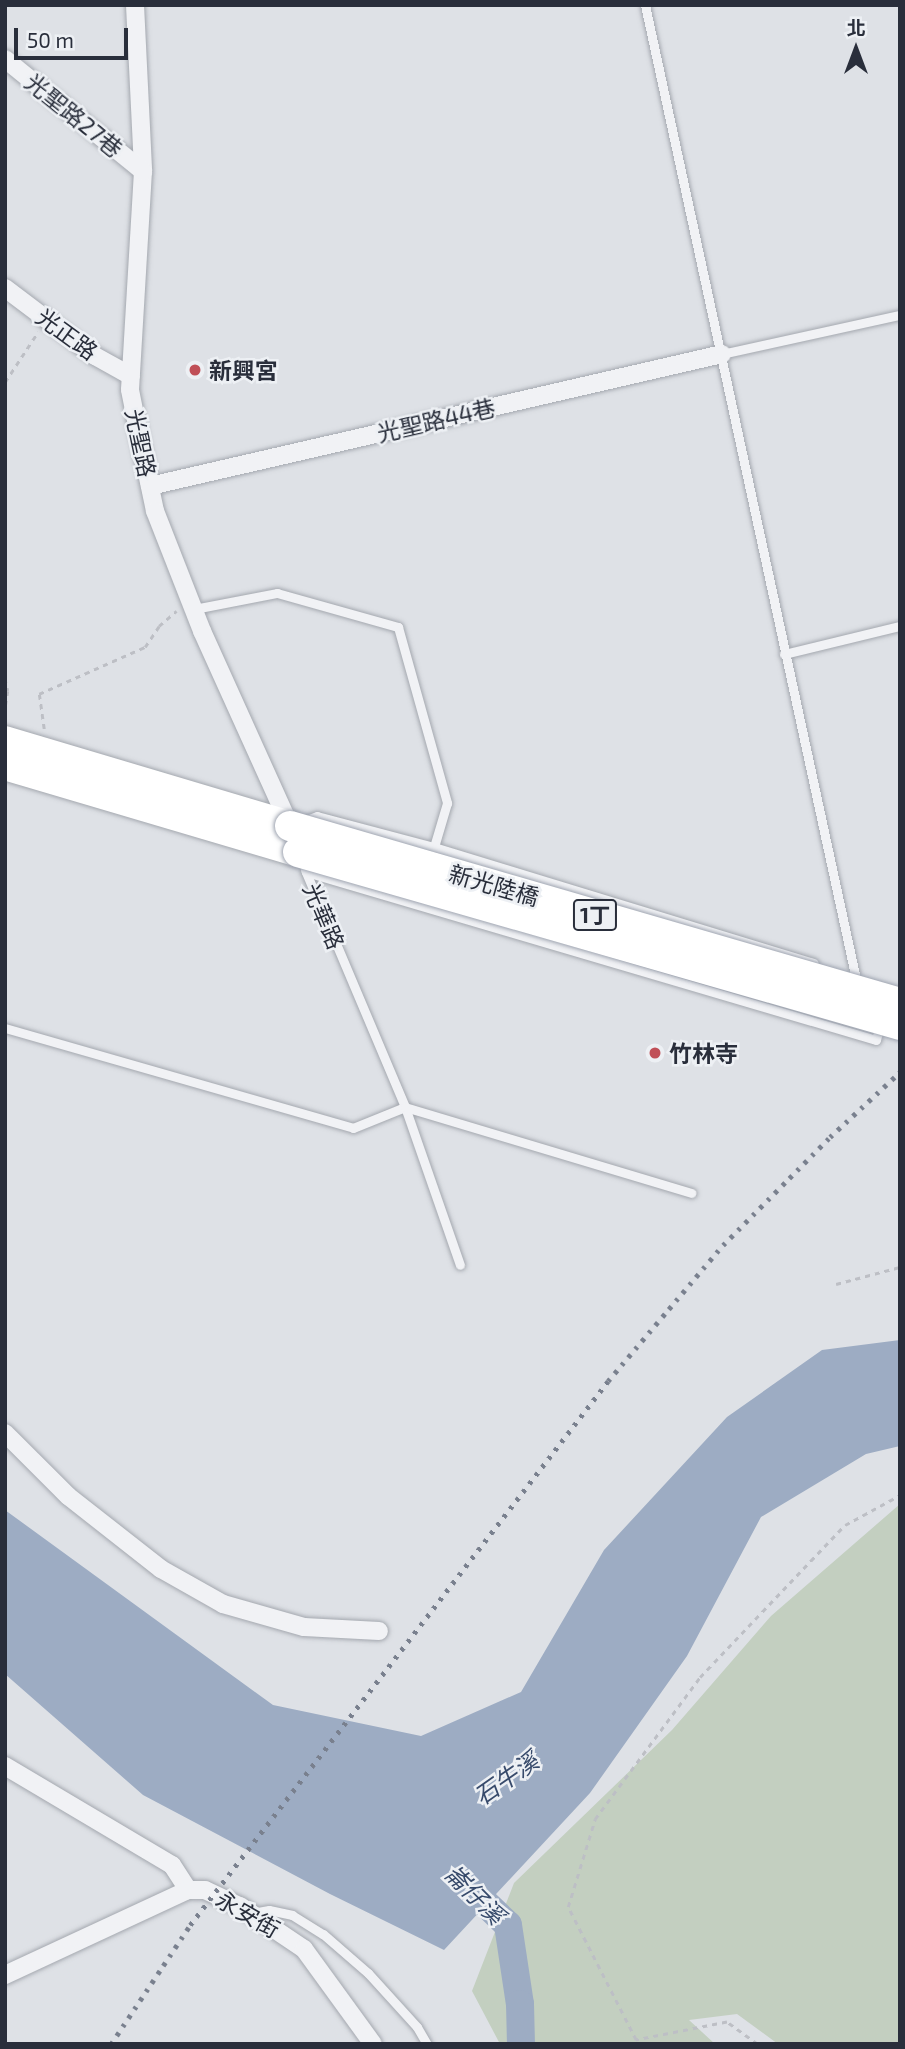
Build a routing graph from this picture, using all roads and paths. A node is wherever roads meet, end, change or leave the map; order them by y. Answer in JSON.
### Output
{"nodes":[{"id":1,"x":135,"y":5,"type":"edge"},
{"id":2,"x":645,"y":5,"type":"edge"},
{"id":3,"x":5,"y":59,"type":"edge"},
{"id":4,"x":144,"y":172,"type":"junction"},
{"id":5,"x":5,"y":288,"type":"edge"},
{"id":6,"x":900,"y":316,"type":"edge"},
{"id":7,"x":46,"y":320,"type":"junction"},
{"id":8,"x":722,"y":354,"type":"junction"},
{"id":9,"x":131,"y":376,"type":"junction"},
{"id":10,"x":5,"y":382,"type":"edge"},
{"id":11,"x":150,"y":486,"type":"junction"},
{"id":12,"x":192,"y":605,"type":"junction"},
{"id":13,"x":900,"y":626,"type":"edge"},
{"id":14,"x":784,"y":654,"type":"junction"},
{"id":15,"x":5,"y":678,"type":"edge"},
{"id":16,"x":5,"y":709,"type":"edge"},
{"id":17,"x":5,"y":741,"type":"edge"},
{"id":18,"x":48,"y":754,"type":"junction"},
{"id":19,"x":5,"y":765,"type":"edge"},
{"id":20,"x":434,"y":847,"type":"junction"},
{"id":21,"x":298,"y":850,"type":"junction"},
{"id":22,"x":829,"y":967,"type":"dead end"},
{"id":23,"x":842,"y":971,"type":"dead end"},
{"id":24,"x":855,"y":975,"type":"junction"},
{"id":25,"x":867,"y":979,"type":"dead end"},
{"id":26,"x":895,"y":995,"type":"edge"},
{"id":27,"x":900,"y":1025,"type":"edge"},
{"id":28,"x":5,"y":1028,"type":"edge"},
{"id":29,"x":405,"y":1107,"type":"junction"},
{"id":30,"x":691,"y":1193,"type":"dead end"},
{"id":31,"x":460,"y":1265,"type":"dead end"},
{"id":32,"x":900,"y":1267,"type":"edge"},
{"id":33,"x":836,"y":1283,"type":"dead end"},
{"id":34,"x":5,"y":1433,"type":"edge"},
{"id":35,"x":900,"y":1495,"type":"edge"},
{"id":36,"x":379,"y":1631,"type":"dead end"},
{"id":37,"x":5,"y":1766,"type":"edge"},
{"id":38,"x":188,"y":1890,"type":"junction"},
{"id":39,"x":251,"y":1913,"type":"junction"},
{"id":40,"x":5,"y":1975,"type":"edge"},
{"id":41,"x":373,"y":2044,"type":"edge"},
{"id":42,"x":426,"y":2044,"type":"edge"},
{"id":43,"x":757,"y":2044,"type":"edge"}],
"edges":[{"from":1,"to":4,"type":"street","name":"光聖路"},
{"from":2,"to":8,"type":"lane"},
{"from":3,"to":4,"type":"street","name":"光聖路27巷"},
{"from":4,"to":9,"type":"street","name":"光聖路"},
{"from":5,"to":7,"type":"street","name":"光正路"},
{"from":6,"to":8,"type":"lane"},
{"from":7,"to":9,"type":"street","name":"光正路"},
{"from":7,"to":10,"type":"path"},
{"from":8,"to":11,"type":"street","name":"光聖路44巷"},
{"from":8,"to":14,"type":"lane"},
{"from":9,"to":11,"type":"street","name":"光聖路"},
{"from":11,"to":12,"type":"street","name":"光聖路"},
{"from":12,"to":18,"type":"path"},
{"from":12,"to":20,"type":"lane"},
{"from":12,"to":21,"type":"street","name":"光聖路"},
{"from":13,"to":14,"type":"lane"},
{"from":14,"to":24,"type":"lane"},
{"from":15,"to":16,"type":"path"},
{"from":17,"to":18,"type":"main road","number":"1丁"},
{"from":18,"to":21,"type":"main road","number":"1丁"},
{"from":19,"to":21,"type":"main road","number":"1丁"},
{"from":20,"to":21,"type":"lane"},
{"from":20,"to":22,"type":"lane"},
{"from":21,"to":26,"type":"main road","name":"新光陸橋","number":"1丁","bridge":true},
{"from":21,"to":26,"type":"lane"},
{"from":21,"to":27,"type":"main road","name":"新光陸橋","number":"1丁","bridge":true},
{"from":21,"to":29,"type":"lane","name":"光華路"},
{"from":23,"to":24,"type":"lane"},
{"from":24,"to":25,"type":"lane"},
{"from":28,"to":29,"type":"lane"},
{"from":29,"to":30,"type":"lane"},
{"from":29,"to":31,"type":"lane","name":"光華路"},
{"from":32,"to":33,"type":"path"},
{"from":34,"to":36,"type":"street"},
{"from":35,"to":43,"type":"path"},
{"from":37,"to":38,"type":"street"},
{"from":38,"to":39,"type":"street","name":"永安街"},
{"from":38,"to":40,"type":"street","name":"永安街"},
{"from":39,"to":41,"type":"street","name":"永安街"},
{"from":39,"to":42,"type":"lane"}]}
